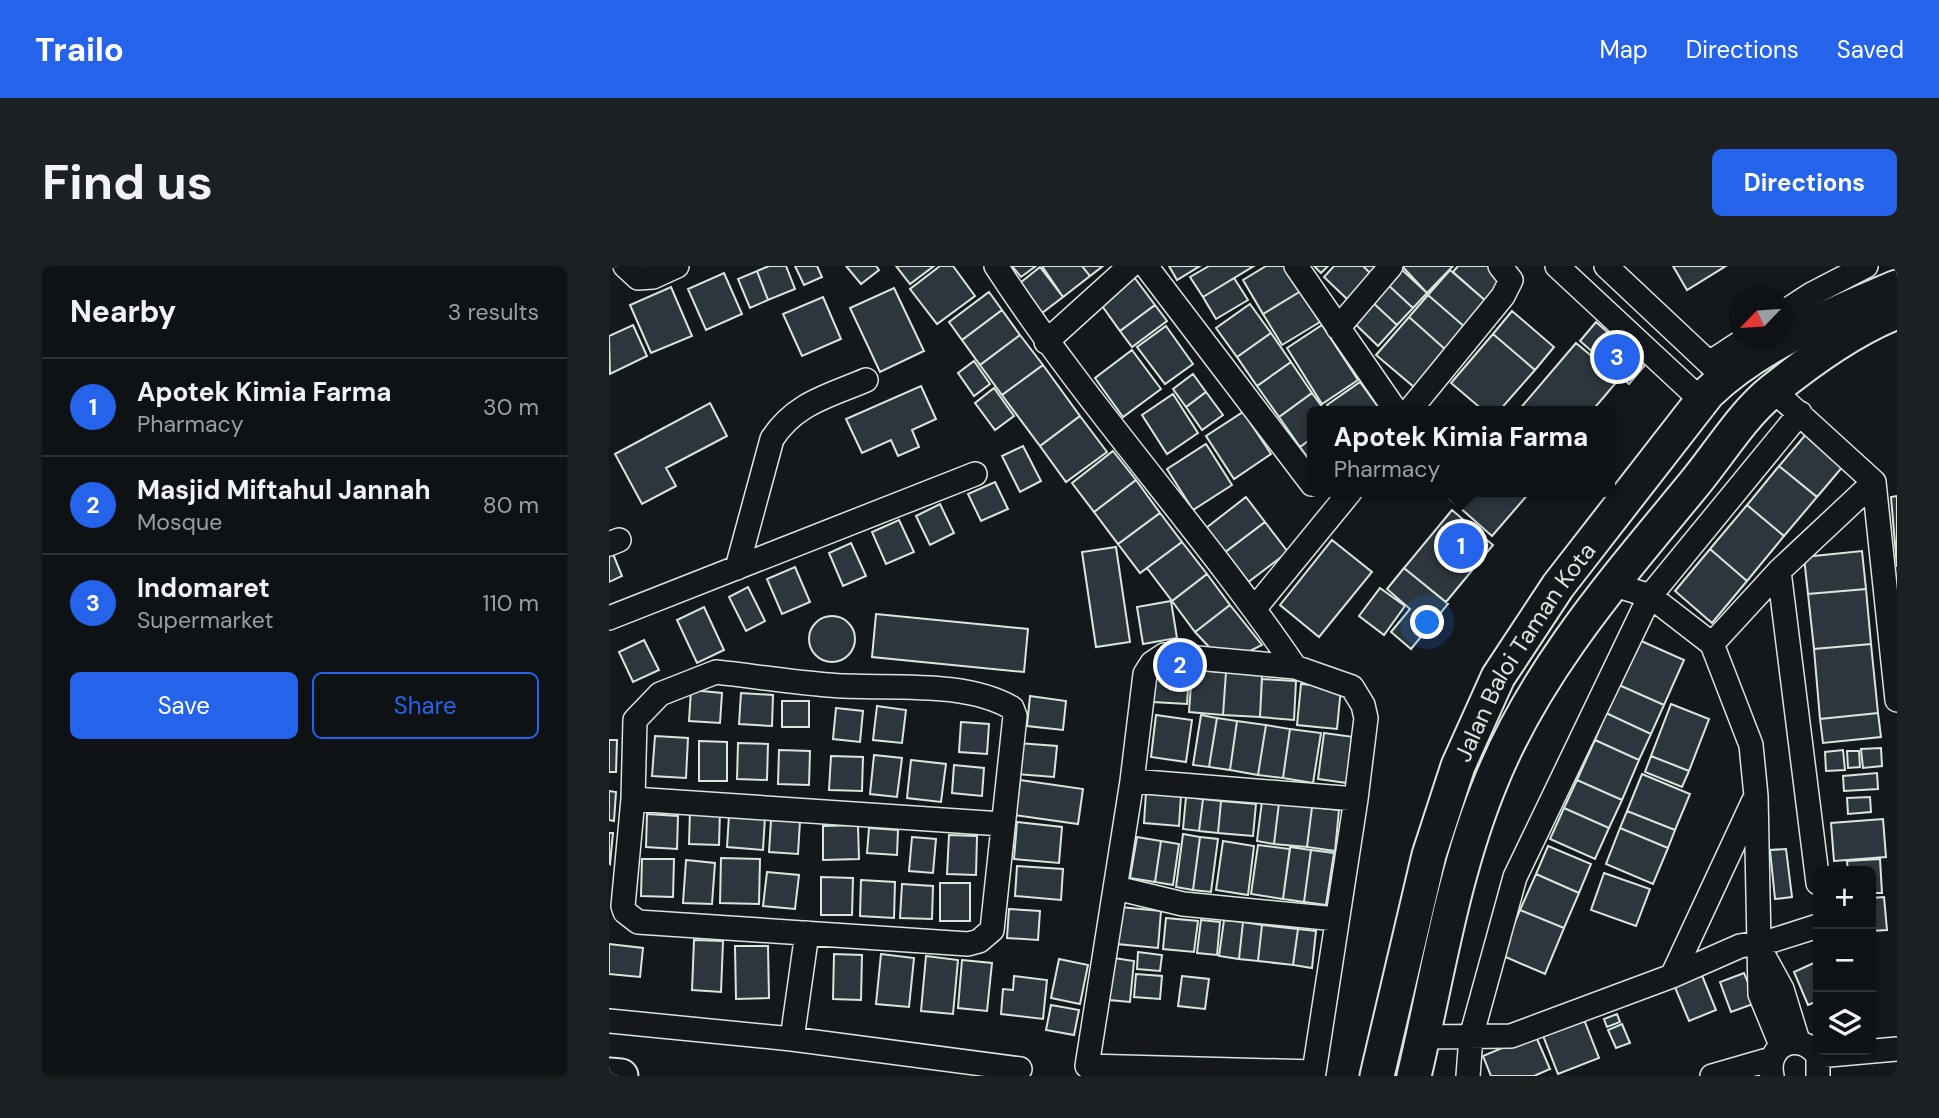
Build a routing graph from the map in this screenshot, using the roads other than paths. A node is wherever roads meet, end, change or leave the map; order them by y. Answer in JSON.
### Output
{"nodes":[{"id":1,"x":625,"y":266,"type":"edge"},
{"id":2,"x":677,"y":266,"type":"edge"},
{"id":3,"x":996,"y":266,"type":"edge"},
{"id":4,"x":1130,"y":266,"type":"edge"},
{"id":5,"x":1146,"y":266,"type":"edge"},
{"id":6,"x":1296,"y":266,"type":"edge"},
{"id":7,"x":1391,"y":266,"type":"edge"},
{"id":8,"x":1500,"y":266,"type":"edge"},
{"id":9,"x":1557,"y":266,"type":"edge"},
{"id":10,"x":1866,"y":266,"type":"edge"},
{"id":11,"x":1607,"y":267,"type":"edge"},
{"id":12,"x":1897,"y":287,"type":"edge"},
{"id":13,"x":1792,"y":307,"type":"edge"},
{"id":14,"x":1897,"y":312,"type":"edge"},
{"id":15,"x":1338,"y":328,"type":"junction"},
{"id":16,"x":1046,"y":342,"type":"junction"},
{"id":17,"x":1736,"y":350,"type":"edge"},
{"id":18,"x":866,"y":380,"type":"dead end"},
{"id":19,"x":1711,"y":380,"type":"junction"},
{"id":20,"x":1773,"y":390,"type":"junction"},
{"id":21,"x":1393,"y":406,"type":"edge"},
{"id":22,"x":1413,"y":406,"type":"edge"},
{"id":23,"x":1800,"y":413,"type":"junction"},
{"id":24,"x":975,"y":474,"type":"dead end"},
{"id":25,"x":1307,"y":477,"type":"edge"},
{"id":26,"x":1874,"y":482,"type":"junction"},
{"id":27,"x":1322,"y":497,"type":"edge"},
{"id":28,"x":1346,"y":497,"type":"edge"},
{"id":29,"x":1335,"y":513,"type":"junction"},
{"id":30,"x":737,"y":568,"type":"junction"},
{"id":31,"x":1779,"y":571,"type":"junction"},
{"id":32,"x":1612,"y":584,"type":"junction"},
{"id":33,"x":1650,"y":596,"type":"junction"},
{"id":34,"x":1255,"y":608,"type":"junction"},
{"id":35,"x":609,"y":618,"type":"edge"},
{"id":36,"x":1711,"y":644,"type":"junction"},
{"id":37,"x":1295,"y":667,"type":"junction"},
{"id":38,"x":1897,"y":700,"type":"edge"},
{"id":39,"x":1132,"y":781,"type":"junction"},
{"id":40,"x":1756,"y":796,"type":"junction"},
{"id":41,"x":633,"y":799,"type":"junction"},
{"id":42,"x":1356,"y":799,"type":"junction"},
{"id":43,"x":1002,"y":824,"type":"junction"},
{"id":44,"x":1433,"y":842,"type":"junction"},
{"id":45,"x":1468,"y":851,"type":"junction"},
{"id":46,"x":1816,"y":866,"type":"edge"},
{"id":47,"x":1116,"y":888,"type":"junction"},
{"id":48,"x":1336,"y":919,"type":"junction"},
{"id":49,"x":1813,"y":927,"type":"edge"},
{"id":50,"x":807,"y":933,"type":"junction"},
{"id":51,"x":1757,"y":944,"type":"junction"},
{"id":52,"x":1672,"y":976,"type":"junction"},
{"id":53,"x":609,"y":1021,"type":"edge"},
{"id":54,"x":1423,"y":1037,"type":"junction"},
{"id":55,"x":1472,"y":1037,"type":"junction"},
{"id":56,"x":792,"y":1039,"type":"junction"},
{"id":57,"x":1897,"y":1049,"type":"edge"},
{"id":58,"x":1781,"y":1055,"type":"edge"},
{"id":59,"x":1818,"y":1066,"type":"edge"},
{"id":60,"x":1020,"y":1069,"type":"dead end"},
{"id":61,"x":1313,"y":1074,"type":"edge"},
{"id":62,"x":609,"y":1075,"type":"edge"},
{"id":63,"x":621,"y":1076,"type":"edge"},
{"id":64,"x":1377,"y":1076,"type":"edge"},
{"id":65,"x":1415,"y":1076,"type":"edge"},
{"id":66,"x":1468,"y":1076,"type":"edge"},
{"id":67,"x":1712,"y":1076,"type":"edge"}],
"edges":[{"from":1,"to":2,"type":"street"},
{"from":3,"to":16,"type":"street"},
{"from":4,"to":16,"type":"street"},
{"from":5,"to":25,"type":"street"},
{"from":6,"to":15,"type":"street"},
{"from":7,"to":15,"type":"street"},
{"from":8,"to":22,"type":"street"},
{"from":9,"to":19,"type":"street"},
{"from":10,"to":13,"type":"street"},
{"from":11,"to":19,"type":"street"},
{"from":12,"to":19,"type":"highway","name":"Jalan Baloi Taman Kota"},
{"from":14,"to":20,"type":"highway","name":"Jalan Baloi Taman Kota"},
{"from":15,"to":21,"type":"street"},
{"from":16,"to":34,"type":"street"},
{"from":17,"to":19,"type":"street"},
{"from":18,"to":30,"type":"street"},
{"from":19,"to":44,"type":"highway","name":"Jalan Baloi Taman Kota"},
{"from":20,"to":23,"type":"street"},
{"from":20,"to":32,"type":"highway","name":"Jalan Baloi Taman Kota"},
{"from":23,"to":26,"type":"street"},
{"from":23,"to":33,"type":"street"},
{"from":24,"to":30,"type":"street"},
{"from":26,"to":31,"type":"street"},
{"from":26,"to":38,"type":"street"},
{"from":27,"to":29,"type":"street"},
{"from":28,"to":29,"type":"street"},
{"from":29,"to":34,"type":"street"},
{"from":30,"to":35,"type":"street"},
{"from":31,"to":36,"type":"street"},
{"from":31,"to":46,"type":"street"},
{"from":32,"to":33,"type":"street"},
{"from":32,"to":45,"type":"highway","name":"Jalan Baloi Taman Kota"},
{"from":33,"to":36,"type":"street"},
{"from":33,"to":55,"type":"street"},
{"from":34,"to":37,"type":"street"},
{"from":36,"to":40,"type":"street"},
{"from":37,"to":39,"type":"street"},
{"from":37,"to":42,"type":"street"},
{"from":39,"to":42,"type":"street"},
{"from":39,"to":47,"type":"street"},
{"from":40,"to":51,"type":"street"},
{"from":40,"to":52,"type":"street"},
{"from":41,"to":43,"type":"street"},
{"from":41,"to":43,"type":"street"},
{"from":41,"to":50,"type":"street"},
{"from":42,"to":48,"type":"street"},
{"from":43,"to":50,"type":"street"},
{"from":44,"to":45,"type":"highway"},
{"from":44,"to":64,"type":"highway","name":"Jalan Baloi Taman Kota"},
{"from":45,"to":54,"type":"highway","name":"Jalan Baloi Taman Kota"},
{"from":47,"to":48,"type":"street"},
{"from":47,"to":61,"type":"street"},
{"from":48,"to":61,"type":"street"},
{"from":49,"to":51,"type":"street"},
{"from":50,"to":56,"type":"street"},
{"from":51,"to":52,"type":"street"},
{"from":51,"to":58,"type":"street"},
{"from":52,"to":55,"type":"street"},
{"from":53,"to":56,"type":"street"},
{"from":54,"to":55,"type":"street"},
{"from":54,"to":65,"type":"highway","name":"Jalan Baloi Taman Kota"},
{"from":55,"to":66,"type":"street"},
{"from":56,"to":60,"type":"street"},
{"from":57,"to":59,"type":"street"},
{"from":58,"to":59,"type":"street"},
{"from":58,"to":67,"type":"street"},
{"from":62,"to":63,"type":"highway"}]}
